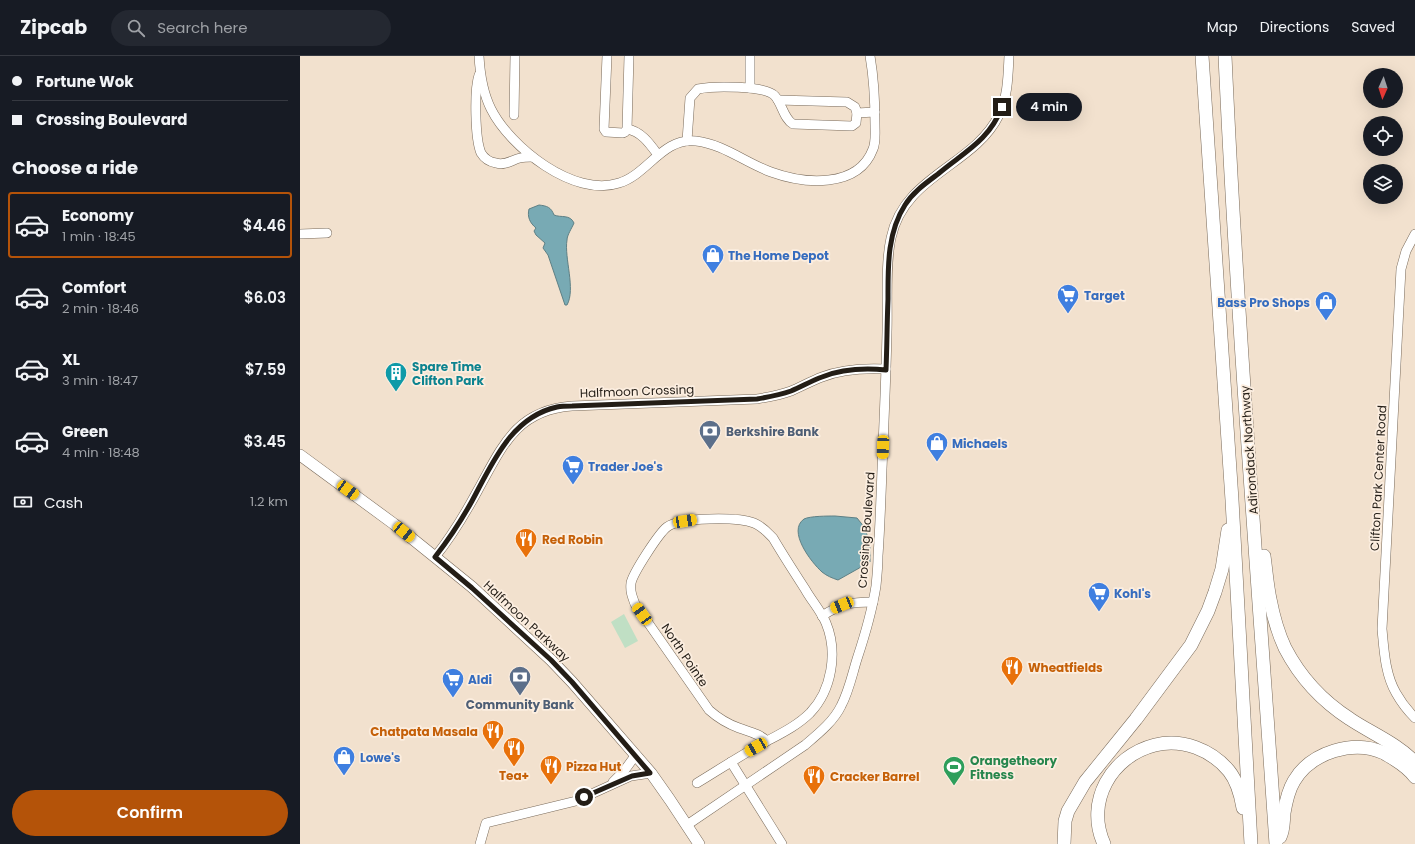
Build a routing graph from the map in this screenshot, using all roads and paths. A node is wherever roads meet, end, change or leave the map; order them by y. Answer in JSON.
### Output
{"nodes":[{"id":1,"x":479,"y":56,"type":"edge"},
{"id":2,"x":515,"y":56,"type":"edge"},
{"id":3,"x":607,"y":56,"type":"edge"},
{"id":4,"x":629,"y":56,"type":"edge"},
{"id":5,"x":750,"y":56,"type":"edge"},
{"id":6,"x":870,"y":56,"type":"edge"},
{"id":7,"x":1009,"y":56,"type":"edge"},
{"id":8,"x":1202,"y":56,"type":"edge"},
{"id":9,"x":1225,"y":56,"type":"edge"},
{"id":10,"x":481,"y":70,"type":"junction"},
{"id":11,"x":750,"y":88,"type":"junction"},
{"id":12,"x":778,"y":100,"type":"junction"},
{"id":13,"x":857,"y":112,"type":"junction"},
{"id":14,"x":875,"y":112,"type":"junction"},
{"id":15,"x":514,"y":115,"type":"dead end"},
{"id":16,"x":627,"y":129,"type":"junction"},
{"id":17,"x":687,"y":141,"type":"junction"},
{"id":18,"x":658,"y":155,"type":"junction"},
{"id":19,"x":532,"y":156,"type":"junction"},
{"id":20,"x":327,"y":233,"type":"dead end"},
{"id":21,"x":300,"y":234,"type":"edge"},
{"id":22,"x":1415,"y":234,"type":"edge"},
{"id":23,"x":886,"y":370,"type":"junction"},
{"id":24,"x":300,"y":455,"type":"edge"},
{"id":25,"x":1232,"y":500,"type":"junction"},
{"id":26,"x":1253,"y":515,"type":"junction"},
{"id":27,"x":435,"y":557,"type":"junction"},
{"id":28,"x":873,"y":602,"type":"junction"},
{"id":29,"x":822,"y":616,"type":"junction"},
{"id":30,"x":1415,"y":718,"type":"edge"},
{"id":31,"x":767,"y":741,"type":"junction"},
{"id":32,"x":635,"y":756,"type":"junction"},
{"id":33,"x":731,"y":762,"type":"junction"},
{"id":34,"x":1415,"y":762,"type":"edge"},
{"id":35,"x":650,"y":773,"type":"junction"},
{"id":36,"x":1415,"y":777,"type":"edge"},
{"id":37,"x":697,"y":784,"type":"dead end"},
{"id":38,"x":611,"y":785,"type":"junction"},
{"id":39,"x":746,"y":786,"type":"junction"},
{"id":40,"x":686,"y":825,"type":"junction"},
{"id":41,"x":480,"y":844,"type":"edge"},
{"id":42,"x":699,"y":844,"type":"edge"},
{"id":43,"x":782,"y":844,"type":"edge"},
{"id":44,"x":1064,"y":844,"type":"edge"},
{"id":45,"x":1104,"y":844,"type":"edge"},
{"id":46,"x":1250,"y":844,"type":"edge"},
{"id":47,"x":1276,"y":844,"type":"edge"}],
"edges":[{"from":1,"to":10,"type":"street"},
{"from":2,"to":15,"type":"street"},
{"from":3,"to":16,"type":"street"},
{"from":4,"to":16,"type":"street"},
{"from":5,"to":11,"type":"street"},
{"from":6,"to":14,"type":"street"},
{"from":7,"to":23,"type":"street","name":"Crossing Boulevard"},
{"from":8,"to":25,"type":"highway","name":"Adirondack Northway"},
{"from":9,"to":26,"type":"highway","name":"Adirondack Northway"},
{"from":10,"to":19,"type":"street"},
{"from":10,"to":19,"type":"street"},
{"from":11,"to":12,"type":"street"},
{"from":11,"to":17,"type":"street"},
{"from":12,"to":13,"type":"street"},
{"from":12,"to":13,"type":"street"},
{"from":13,"to":14,"type":"street"},
{"from":14,"to":17,"type":"street"},
{"from":16,"to":18,"type":"street"},
{"from":17,"to":18,"type":"street"},
{"from":18,"to":19,"type":"street"},
{"from":20,"to":21,"type":"street"},
{"from":22,"to":30,"type":"street","name":"Clifton Park Center Road"},
{"from":23,"to":27,"type":"street","name":"Halfmoon Crossing"},
{"from":23,"to":28,"type":"street","name":"Crossing Boulevard"},
{"from":24,"to":27,"type":"main road","name":"Halfmoon Parkway"},
{"from":25,"to":44,"type":"highway"},
{"from":25,"to":46,"type":"highway","name":"Adirondack Northway"},
{"from":26,"to":34,"type":"highway"},
{"from":26,"to":47,"type":"highway","name":"Adirondack Northway"},
{"from":27,"to":32,"type":"main road","name":"Halfmoon Parkway"},
{"from":28,"to":29,"type":"street"},
{"from":28,"to":39,"type":"street","name":"Crossing Boulevard"},
{"from":29,"to":31,"type":"street","name":"North Pointe"},
{"from":29,"to":31,"type":"street","name":"North Pointe"},
{"from":31,"to":33,"type":"street","name":"North Pointe"},
{"from":32,"to":35,"type":"main road","name":"Halfmoon Parkway"},
{"from":32,"to":38,"type":"street"},
{"from":33,"to":37,"type":"street","name":"North Pointe"},
{"from":33,"to":39,"type":"street"},
{"from":35,"to":38,"type":"street"},
{"from":35,"to":40,"type":"main road","name":"Halfmoon Parkway"},
{"from":36,"to":47,"type":"highway"},
{"from":38,"to":41,"type":"street"},
{"from":39,"to":40,"type":"street","name":"Crossing Boulevard"},
{"from":39,"to":43,"type":"street"},
{"from":40,"to":42,"type":"main road","name":"Halfmoon Parkway"},
{"from":45,"to":46,"type":"highway"}]}
